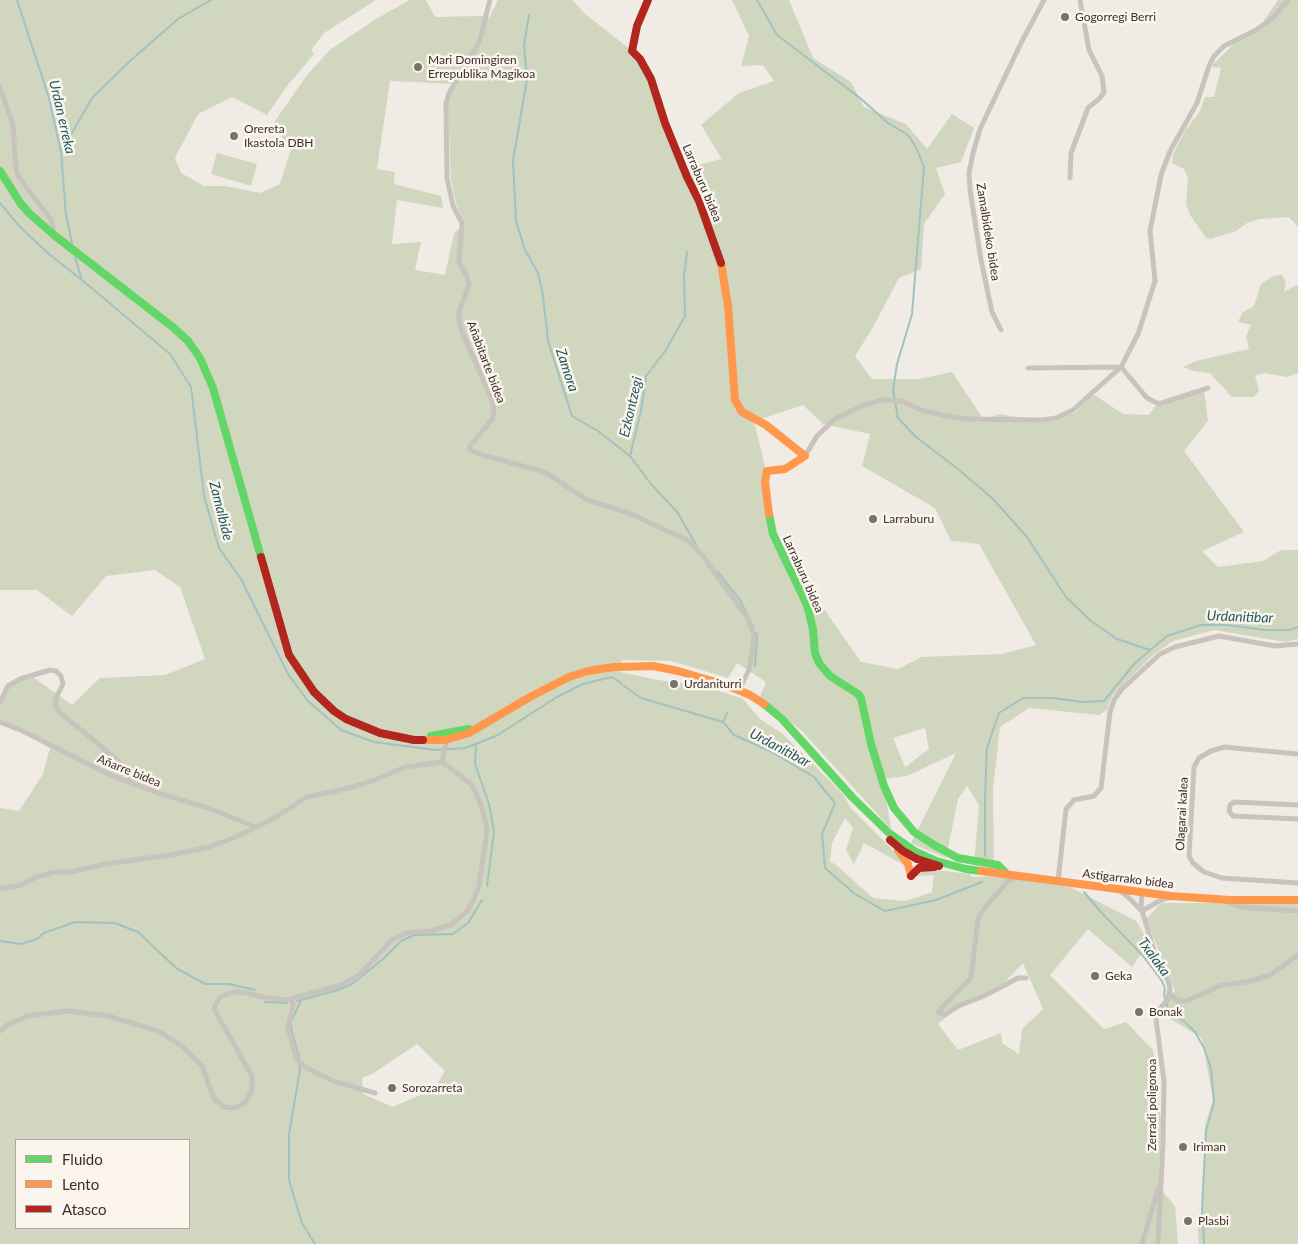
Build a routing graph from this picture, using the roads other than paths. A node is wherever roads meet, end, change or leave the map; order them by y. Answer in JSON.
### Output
{"nodes":[{"id":1,"x":490,"y":0,"type":"edge"},
{"id":2,"x":648,"y":0,"type":"edge"},
{"id":3,"x":1044,"y":0,"type":"edge"},
{"id":4,"x":1080,"y":0,"type":"edge"},
{"id":5,"x":1288,"y":0,"type":"edge"},
{"id":6,"x":0,"y":87,"type":"edge"},
{"id":7,"x":0,"y":170,"type":"edge"},
{"id":8,"x":1070,"y":178,"type":"dead end"},
{"id":9,"x":54,"y":235,"type":"junction"},
{"id":10,"x":1001,"y":330,"type":"dead end"},
{"id":11,"x":1121,"y":367,"type":"junction"},
{"id":12,"x":1028,"y":368,"type":"dead end"},
{"id":13,"x":1208,"y":388,"type":"dead end"},
{"id":14,"x":808,"y":451,"type":"dead end"},
{"id":15,"x":1298,"y":644,"type":"edge"},
{"id":16,"x":739,"y":690,"type":"junction"},
{"id":17,"x":0,"y":702,"type":"edge"},
{"id":18,"x":0,"y":722,"type":"edge"},
{"id":19,"x":471,"y":728,"type":"junction"},
{"id":20,"x":436,"y":736,"type":"junction"},
{"id":21,"x":407,"y":738,"type":"junction"},
{"id":22,"x":445,"y":744,"type":"junction"},
{"id":23,"x":1298,"y":754,"type":"edge"},
{"id":24,"x":442,"y":760,"type":"junction"},
{"id":25,"x":135,"y":785,"type":"junction"},
{"id":26,"x":1298,"y":805,"type":"edge"},
{"id":27,"x":872,"y":817,"type":"junction"},
{"id":28,"x":1298,"y":819,"type":"edge"},
{"id":29,"x":256,"y":827,"type":"junction"},
{"id":30,"x":892,"y":842,"type":"junction"},
{"id":31,"x":913,"y":850,"type":"junction"},
{"id":32,"x":967,"y":860,"type":"junction"},
{"id":33,"x":917,"y":861,"type":"junction"},
{"id":34,"x":942,"y":864,"type":"junction"},
{"id":35,"x":966,"y":869,"type":"junction"},
{"id":36,"x":1007,"y":874,"type":"junction"},
{"id":37,"x":1017,"y":876,"type":"junction"},
{"id":38,"x":1058,"y":881,"type":"junction"},
{"id":39,"x":1298,"y":883,"type":"edge"},
{"id":40,"x":0,"y":889,"type":"edge"},
{"id":41,"x":1117,"y":890,"type":"junction"},
{"id":42,"x":1142,"y":893,"type":"junction"},
{"id":43,"x":1171,"y":896,"type":"junction"},
{"id":44,"x":1230,"y":900,"type":"junction"},
{"id":45,"x":1298,"y":900,"type":"edge"},
{"id":46,"x":1142,"y":911,"type":"junction"},
{"id":47,"x":1298,"y":911,"type":"edge"},
{"id":48,"x":1298,"y":954,"type":"edge"},
{"id":49,"x":1026,"y":978,"type":"dead end"},
{"id":50,"x":1169,"y":996,"type":"junction"},
{"id":51,"x":292,"y":999,"type":"junction"},
{"id":52,"x":0,"y":1031,"type":"edge"},
{"id":53,"x":375,"y":1093,"type":"dead end"},
{"id":54,"x":1160,"y":1178,"type":"junction"},
{"id":55,"x":1142,"y":1244,"type":"edge"},
{"id":56,"x":1158,"y":1244,"type":"edge"}],
"edges":[{"from":1,"to":16,"type":"street","name":"Añabitarte bidea"},
{"from":2,"to":32,"type":"main road","name":"Larraburu bidea"},
{"from":3,"to":10,"type":"street","name":"Zamalbideko bidea"},
{"from":4,"to":8,"type":"street"},
{"from":5,"to":11,"type":"street"},
{"from":6,"to":9,"type":"street"},
{"from":7,"to":9,"type":"main road"},
{"from":9,"to":21,"type":"main road"},
{"from":11,"to":12,"type":"street"},
{"from":11,"to":13,"type":"street"},
{"from":11,"to":14,"type":"street"},
{"from":15,"to":38,"type":"street"},
{"from":16,"to":19,"type":"main road","name":"Astigarrako bidea"},
{"from":16,"to":27,"type":"main road","name":"Astigarrako bidea"},
{"from":17,"to":25,"type":"street"},
{"from":18,"to":25,"type":"street","name":"Añarre bidea"},
{"from":19,"to":20,"type":"main road"},
{"from":19,"to":22,"type":"main road"},
{"from":20,"to":21,"type":"main road"},
{"from":20,"to":22,"type":"main road"},
{"from":21,"to":22,"type":"main road"},
{"from":22,"to":24,"type":"street"},
{"from":23,"to":39,"type":"street","name":"Olagarai kalea"},
{"from":24,"to":29,"type":"street"},
{"from":24,"to":51,"type":"street"},
{"from":25,"to":29,"type":"street","name":"Añarre bidea"},
{"from":26,"to":28,"type":"street"},
{"from":27,"to":30,"type":"main road","name":"Astigarrako bidea"},
{"from":27,"to":31,"type":"main road","name":"Astigarrako bidea"},
{"from":29,"to":40,"type":"street"},
{"from":30,"to":33,"type":"main road","name":"Astigarrako bidea"},
{"from":30,"to":34,"type":"main road"},
{"from":31,"to":33,"type":"main road"},
{"from":31,"to":34,"type":"main road","name":"Astigarrako bidea"},
{"from":32,"to":35,"type":"street"},
{"from":32,"to":36,"type":"main road","name":"Larraburu bidea"},
{"from":33,"to":34,"type":"main road","name":"Astigarrako bidea"},
{"from":34,"to":35,"type":"main road","name":"Astigarrako bidea"},
{"from":35,"to":36,"type":"main road","name":"Astigarrako bidea"},
{"from":36,"to":37,"type":"main road","name":"Astigarrako bidea"},
{"from":37,"to":38,"type":"main road","name":"Astigarrako bidea"},
{"from":37,"to":49,"type":"street"},
{"from":38,"to":41,"type":"main road","name":"Astigarrako bidea"},
{"from":41,"to":42,"type":"main road","name":"Astigarrako bidea"},
{"from":41,"to":46,"type":"street"},
{"from":42,"to":43,"type":"main road","name":"Astigarrako bidea"},
{"from":42,"to":46,"type":"street"},
{"from":43,"to":44,"type":"main road","name":"Astigarrako bidea"},
{"from":43,"to":46,"type":"street"},
{"from":44,"to":45,"type":"main road","name":"Astigarrako bidea"},
{"from":44,"to":47,"type":"street"},
{"from":46,"to":50,"type":"street"},
{"from":48,"to":50,"type":"street"},
{"from":50,"to":54,"type":"street","name":"Zerradi poligonoa"},
{"from":51,"to":52,"type":"street"},
{"from":51,"to":53,"type":"street"},
{"from":54,"to":55,"type":"street"},
{"from":54,"to":56,"type":"street"}]}
